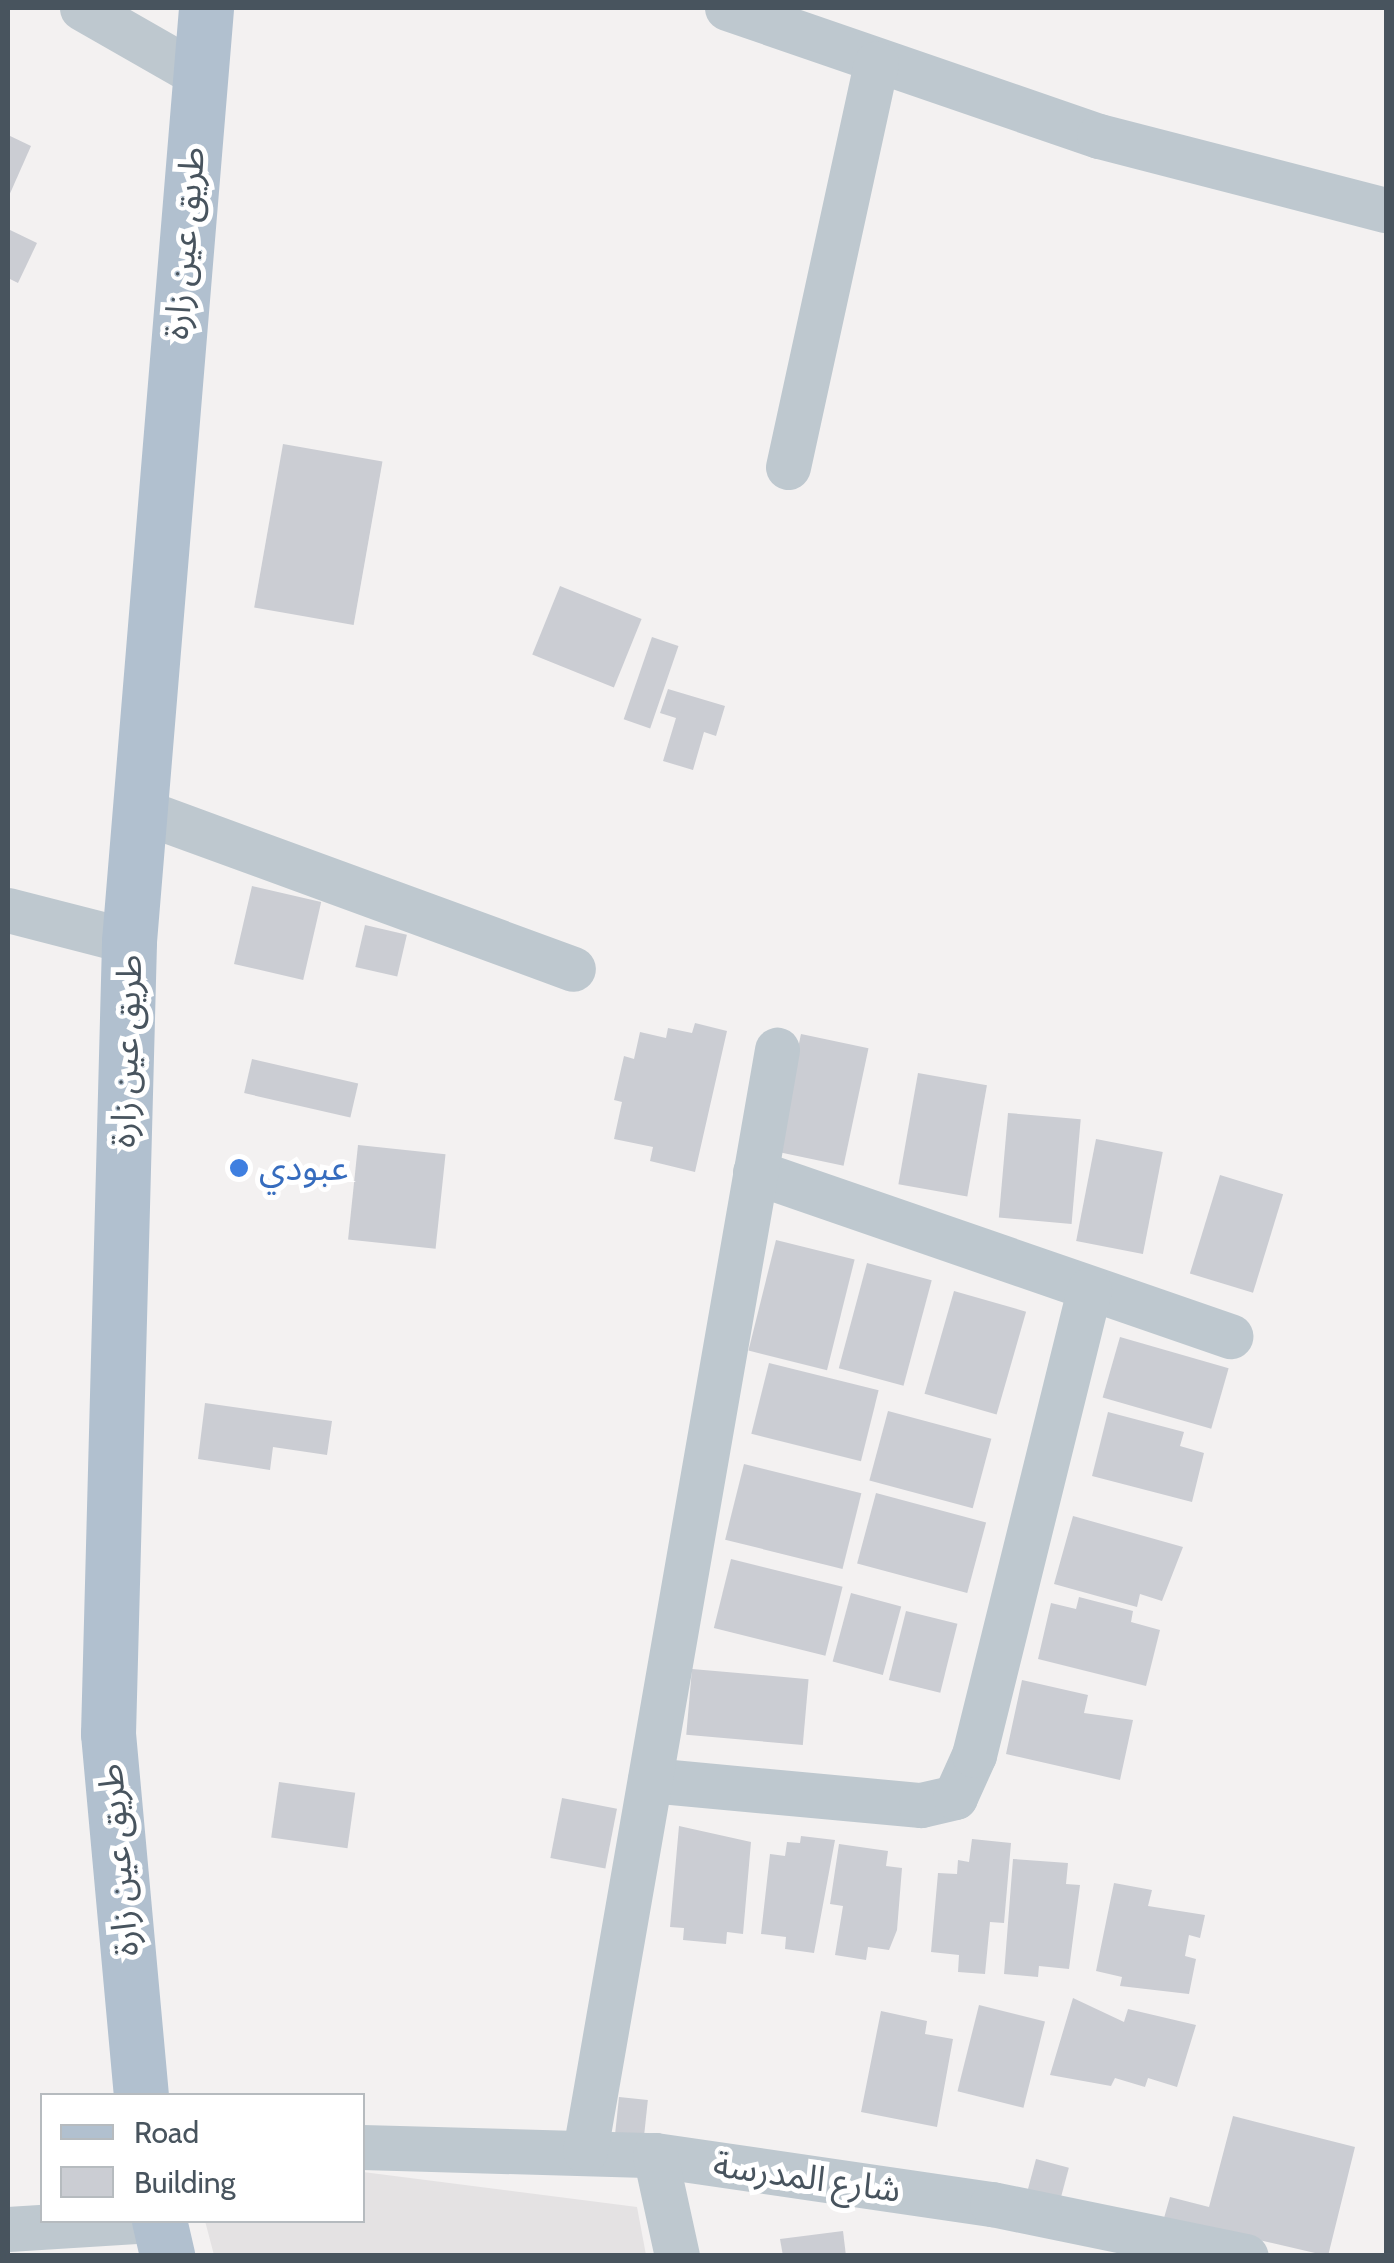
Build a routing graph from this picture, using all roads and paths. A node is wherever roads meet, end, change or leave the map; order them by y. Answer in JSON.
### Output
{"nodes":[{"id":1,"x":82,"y":8,"type":"edge"},
{"id":2,"x":206,"y":8,"type":"edge"},
{"id":3,"x":727,"y":8,"type":"edge"},
{"id":4,"x":876,"y":63,"type":"junction"},
{"id":5,"x":199,"y":75,"type":"junction"},
{"id":6,"x":1386,"y":210,"type":"edge"},
{"id":7,"x":788,"y":467,"type":"dead end"},
{"id":8,"x":139,"y":810,"type":"junction"},
{"id":9,"x":8,"y":910,"type":"edge"},
{"id":10,"x":129,"y":941,"type":"junction"},
{"id":11,"x":573,"y":970,"type":"dead end"},
{"id":12,"x":776,"y":1050,"type":"dead end"},
{"id":13,"x":755,"y":1172,"type":"junction"},
{"id":14,"x":1089,"y":1290,"type":"junction"},
{"id":15,"x":1230,"y":1336,"type":"dead end"},
{"id":16,"x":650,"y":1780,"type":"junction"},
{"id":17,"x":141,"y":2093,"type":"edge"},
{"id":18,"x":365,"y":2146,"type":"edge"},
{"id":19,"x":585,"y":2151,"type":"junction"},
{"id":20,"x":655,"y":2155,"type":"junction"},
{"id":21,"x":107,"y":2223,"type":"edge"},
{"id":22,"x":157,"y":2223,"type":"edge"},
{"id":23,"x":8,"y":2229,"type":"edge"},
{"id":24,"x":167,"y":2256,"type":"edge"},
{"id":25,"x":677,"y":2256,"type":"edge"},
{"id":26,"x":1246,"y":2256,"type":"edge"}],
"edges":[{"from":1,"to":5,"type":"street"},
{"from":2,"to":5,"type":"main road","name":"طريق عين زارة"},
{"from":3,"to":4,"type":"street"},
{"from":4,"to":6,"type":"street"},
{"from":4,"to":7,"type":"street"},
{"from":5,"to":8,"type":"main road","name":"طريق عين زارة"},
{"from":8,"to":10,"type":"main road","name":"طريق عين زارة"},
{"from":8,"to":11,"type":"street"},
{"from":9,"to":10,"type":"street"},
{"from":10,"to":17,"type":"main road","name":"طريق عين زارة"},
{"from":12,"to":13,"type":"street"},
{"from":13,"to":14,"type":"street"},
{"from":13,"to":16,"type":"street"},
{"from":14,"to":15,"type":"street"},
{"from":14,"to":16,"type":"street"},
{"from":16,"to":19,"type":"street"},
{"from":18,"to":19,"type":"street","name":"شارع المدرسة"},
{"from":19,"to":20,"type":"street","name":"شارع المدرسة"},
{"from":20,"to":25,"type":"street"},
{"from":20,"to":26,"type":"street","name":"شارع المدرسة"},
{"from":21,"to":23,"type":"street"},
{"from":22,"to":24,"type":"main road"}]}
